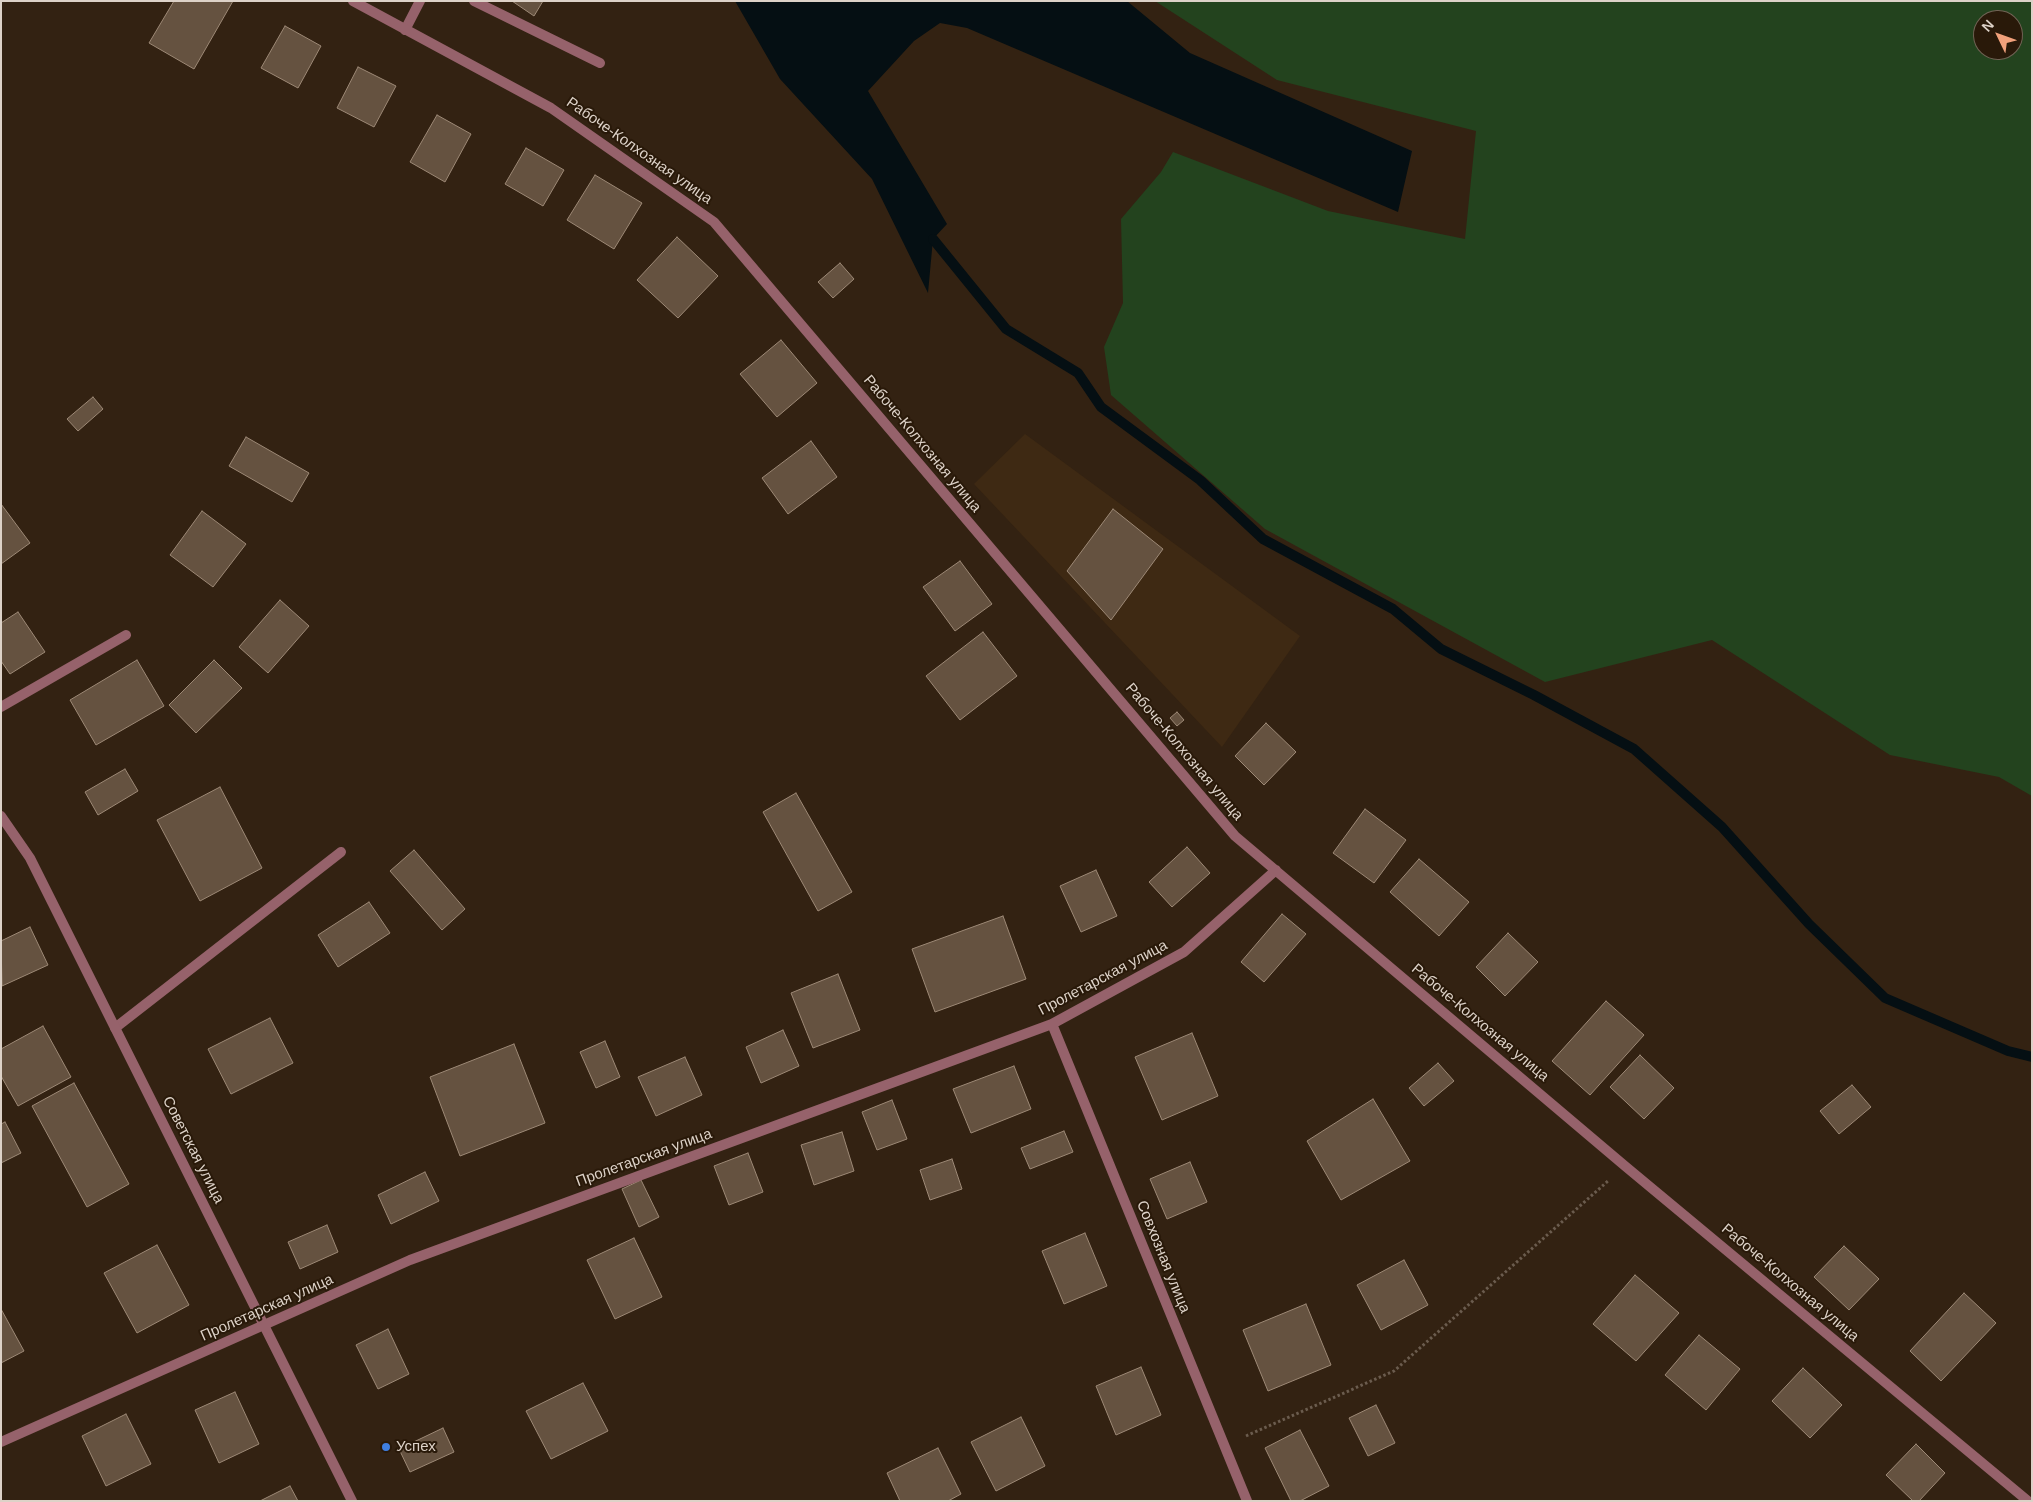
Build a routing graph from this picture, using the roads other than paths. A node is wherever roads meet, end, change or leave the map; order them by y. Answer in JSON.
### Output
{"nodes":[{"id":1,"x":353,"y":1,"type":"edge"},
{"id":2,"x":420,"y":1,"type":"edge"},
{"id":3,"x":474,"y":1,"type":"edge"},
{"id":4,"x":406,"y":30,"type":"junction"},
{"id":5,"x":600,"y":63,"type":"dead end"},
{"id":6,"x":126,"y":635,"type":"dead end"},
{"id":7,"x":1,"y":707,"type":"edge"},
{"id":8,"x":1,"y":816,"type":"edge"},
{"id":9,"x":340,"y":852,"type":"dead end"},
{"id":10,"x":1276,"y":870,"type":"junction"},
{"id":11,"x":1052,"y":1024,"type":"junction"},
{"id":12,"x":115,"y":1028,"type":"junction"},
{"id":13,"x":264,"y":1326,"type":"junction"},
{"id":14,"x":1,"y":1442,"type":"edge"},
{"id":15,"x":352,"y":1501,"type":"edge"},
{"id":16,"x":1247,"y":1501,"type":"edge"},
{"id":17,"x":2028,"y":1501,"type":"edge"}],
"edges":[{"from":1,"to":4,"type":"street","name":"Рабоче-Колхозная улица"},
{"from":2,"to":4,"type":"street"},
{"from":3,"to":5,"type":"street"},
{"from":4,"to":10,"type":"street","name":"Рабоче-Колхозная улица"},
{"from":6,"to":7,"type":"street"},
{"from":8,"to":12,"type":"street","name":"Советская улица"},
{"from":9,"to":12,"type":"street"},
{"from":10,"to":11,"type":"street","name":"Пролетарская улица"},
{"from":10,"to":17,"type":"street","name":"Рабоче-Колхозная улица"},
{"from":11,"to":13,"type":"street","name":"Пролетарская улица"},
{"from":11,"to":16,"type":"street","name":"Совхозная улица"},
{"from":12,"to":13,"type":"street","name":"Советская улица"},
{"from":13,"to":14,"type":"street","name":"Пролетарская улица"},
{"from":13,"to":15,"type":"street","name":"Советская улица"}]}
